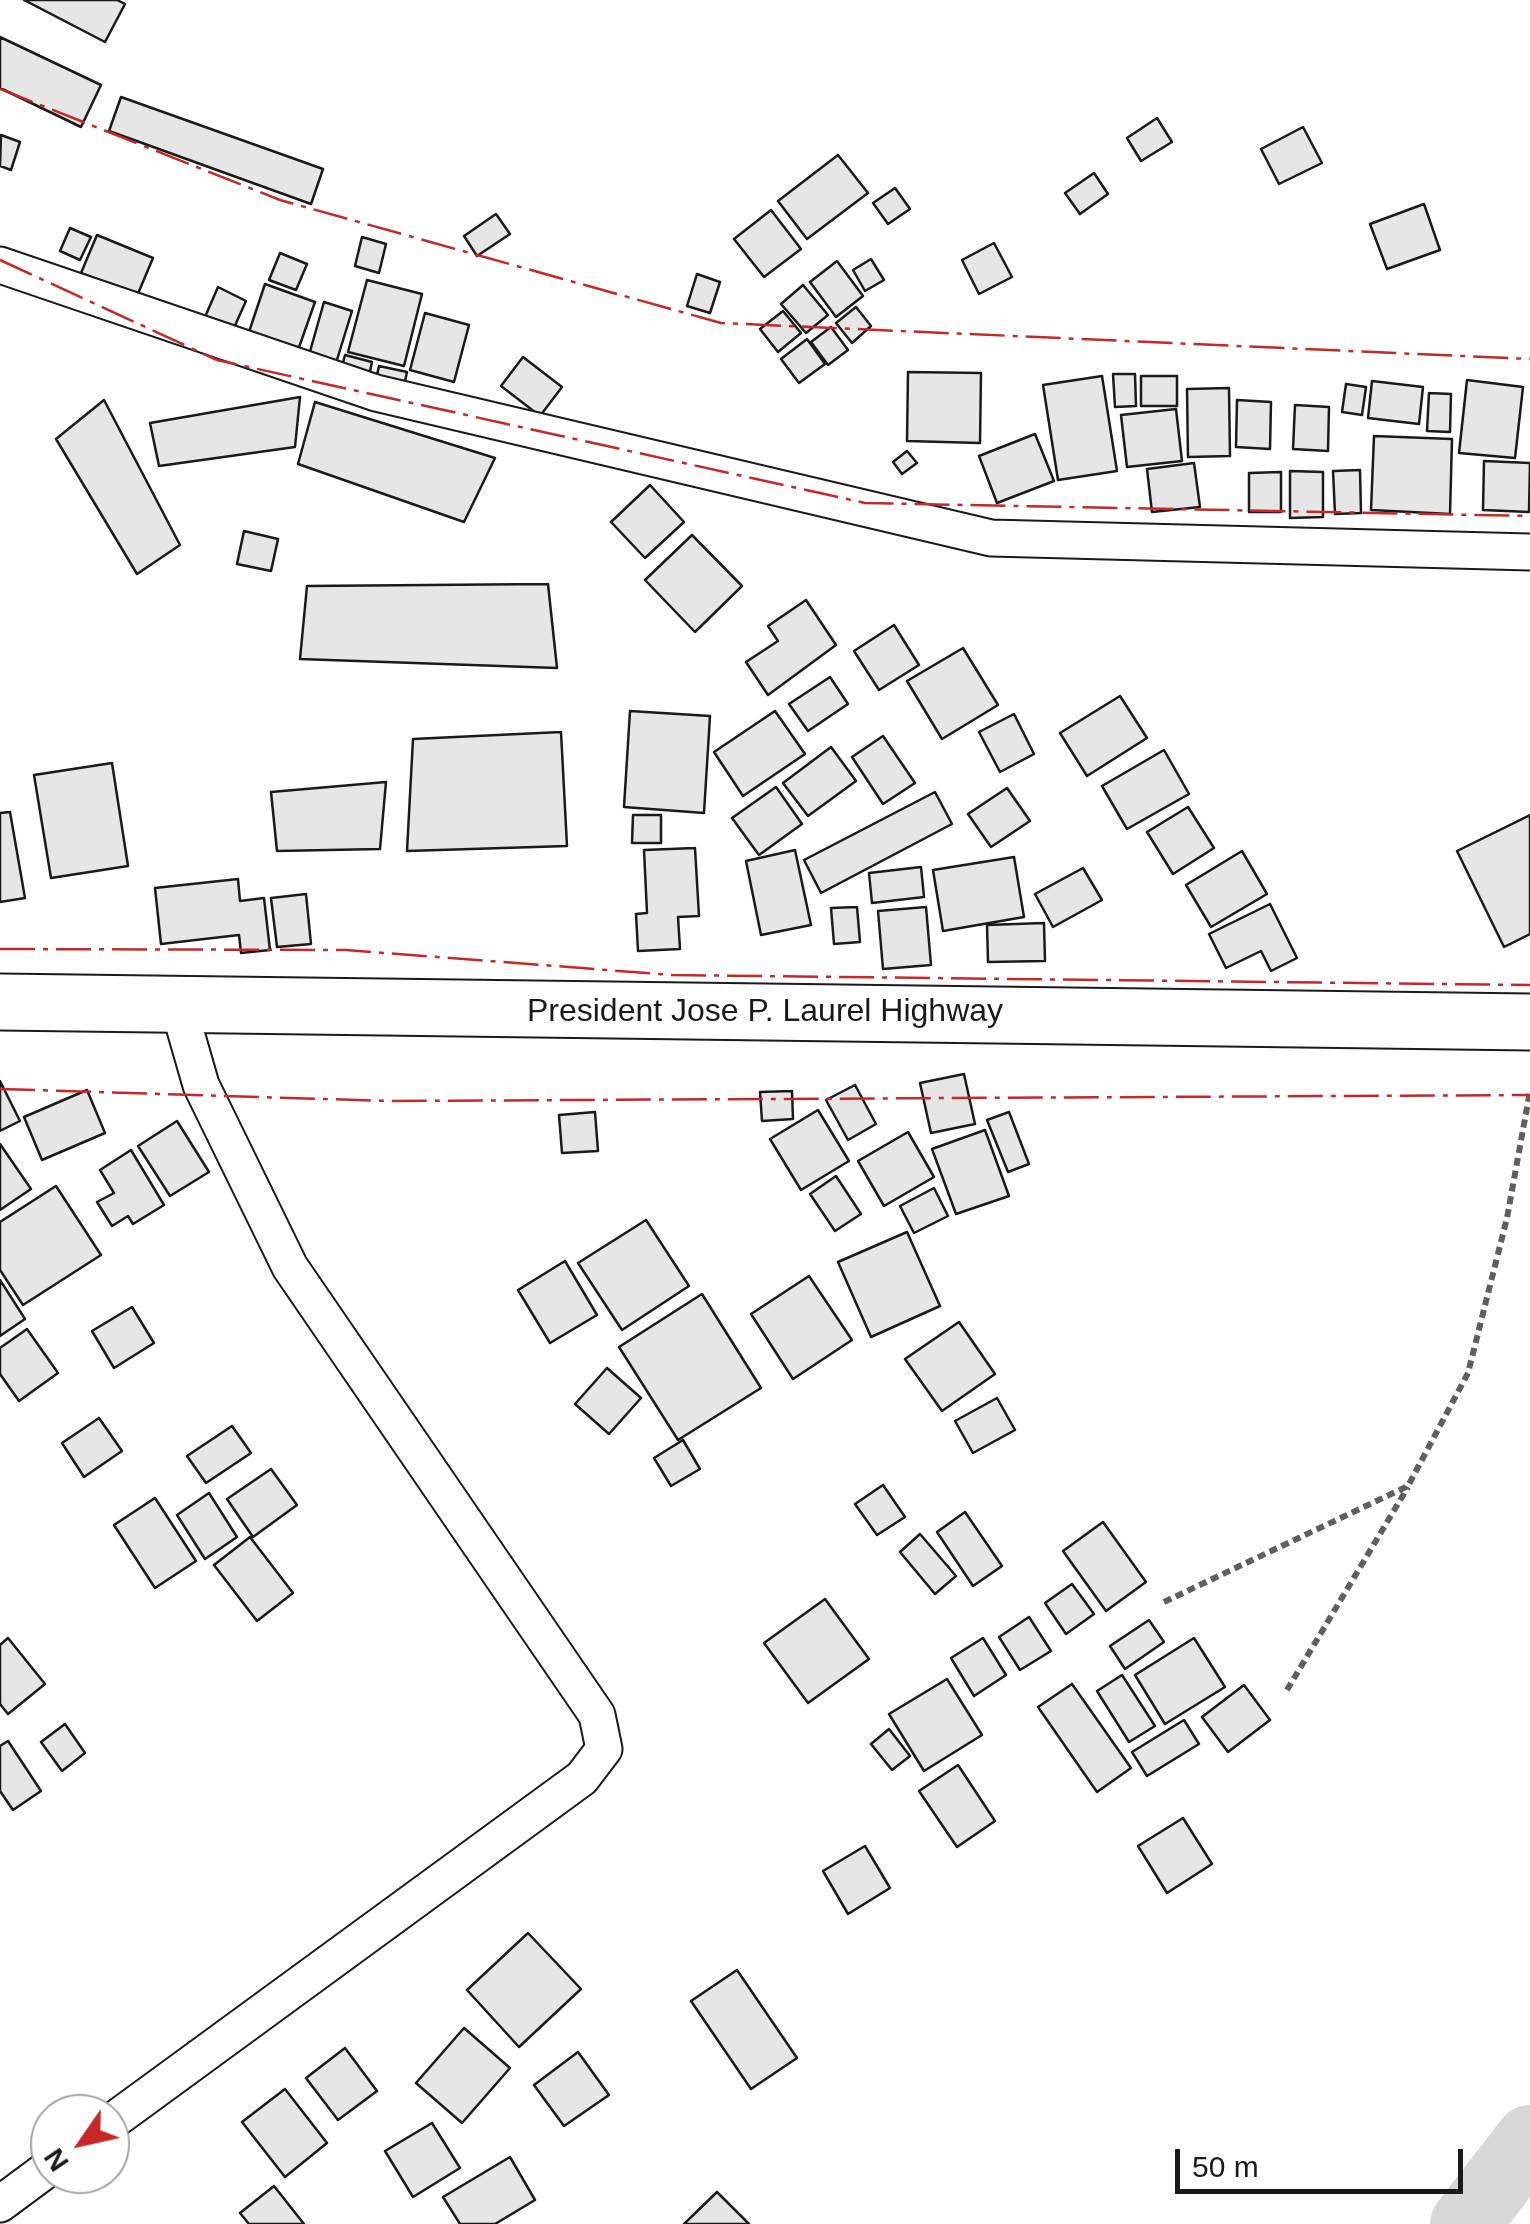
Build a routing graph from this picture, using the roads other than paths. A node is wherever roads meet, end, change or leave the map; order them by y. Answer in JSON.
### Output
{"nodes":[{"id":1,"x":0,"y":264,"type":"edge"},
{"id":2,"x":1530,"y":552,"type":"edge"},
{"id":3,"x":0,"y":1002,"type":"edge"},
{"id":4,"x":178,"y":1005,"type":"junction"},
{"id":5,"x":1530,"y":1022,"type":"edge"},
{"id":6,"x":130,"y":2108,"type":"edge"},
{"id":7,"x":30,"y":2182,"type":"edge"},
{"id":8,"x":0,"y":2204,"type":"edge"}],
"edges":[{"from":1,"to":2,"type":"street"},
{"from":3,"to":4,"type":"highway","name":"President Jose P. Laurel Highway"},
{"from":4,"to":5,"type":"highway","name":"President Jose P. Laurel Highway"},
{"from":4,"to":6,"type":"street"},
{"from":7,"to":8,"type":"street"}]}
